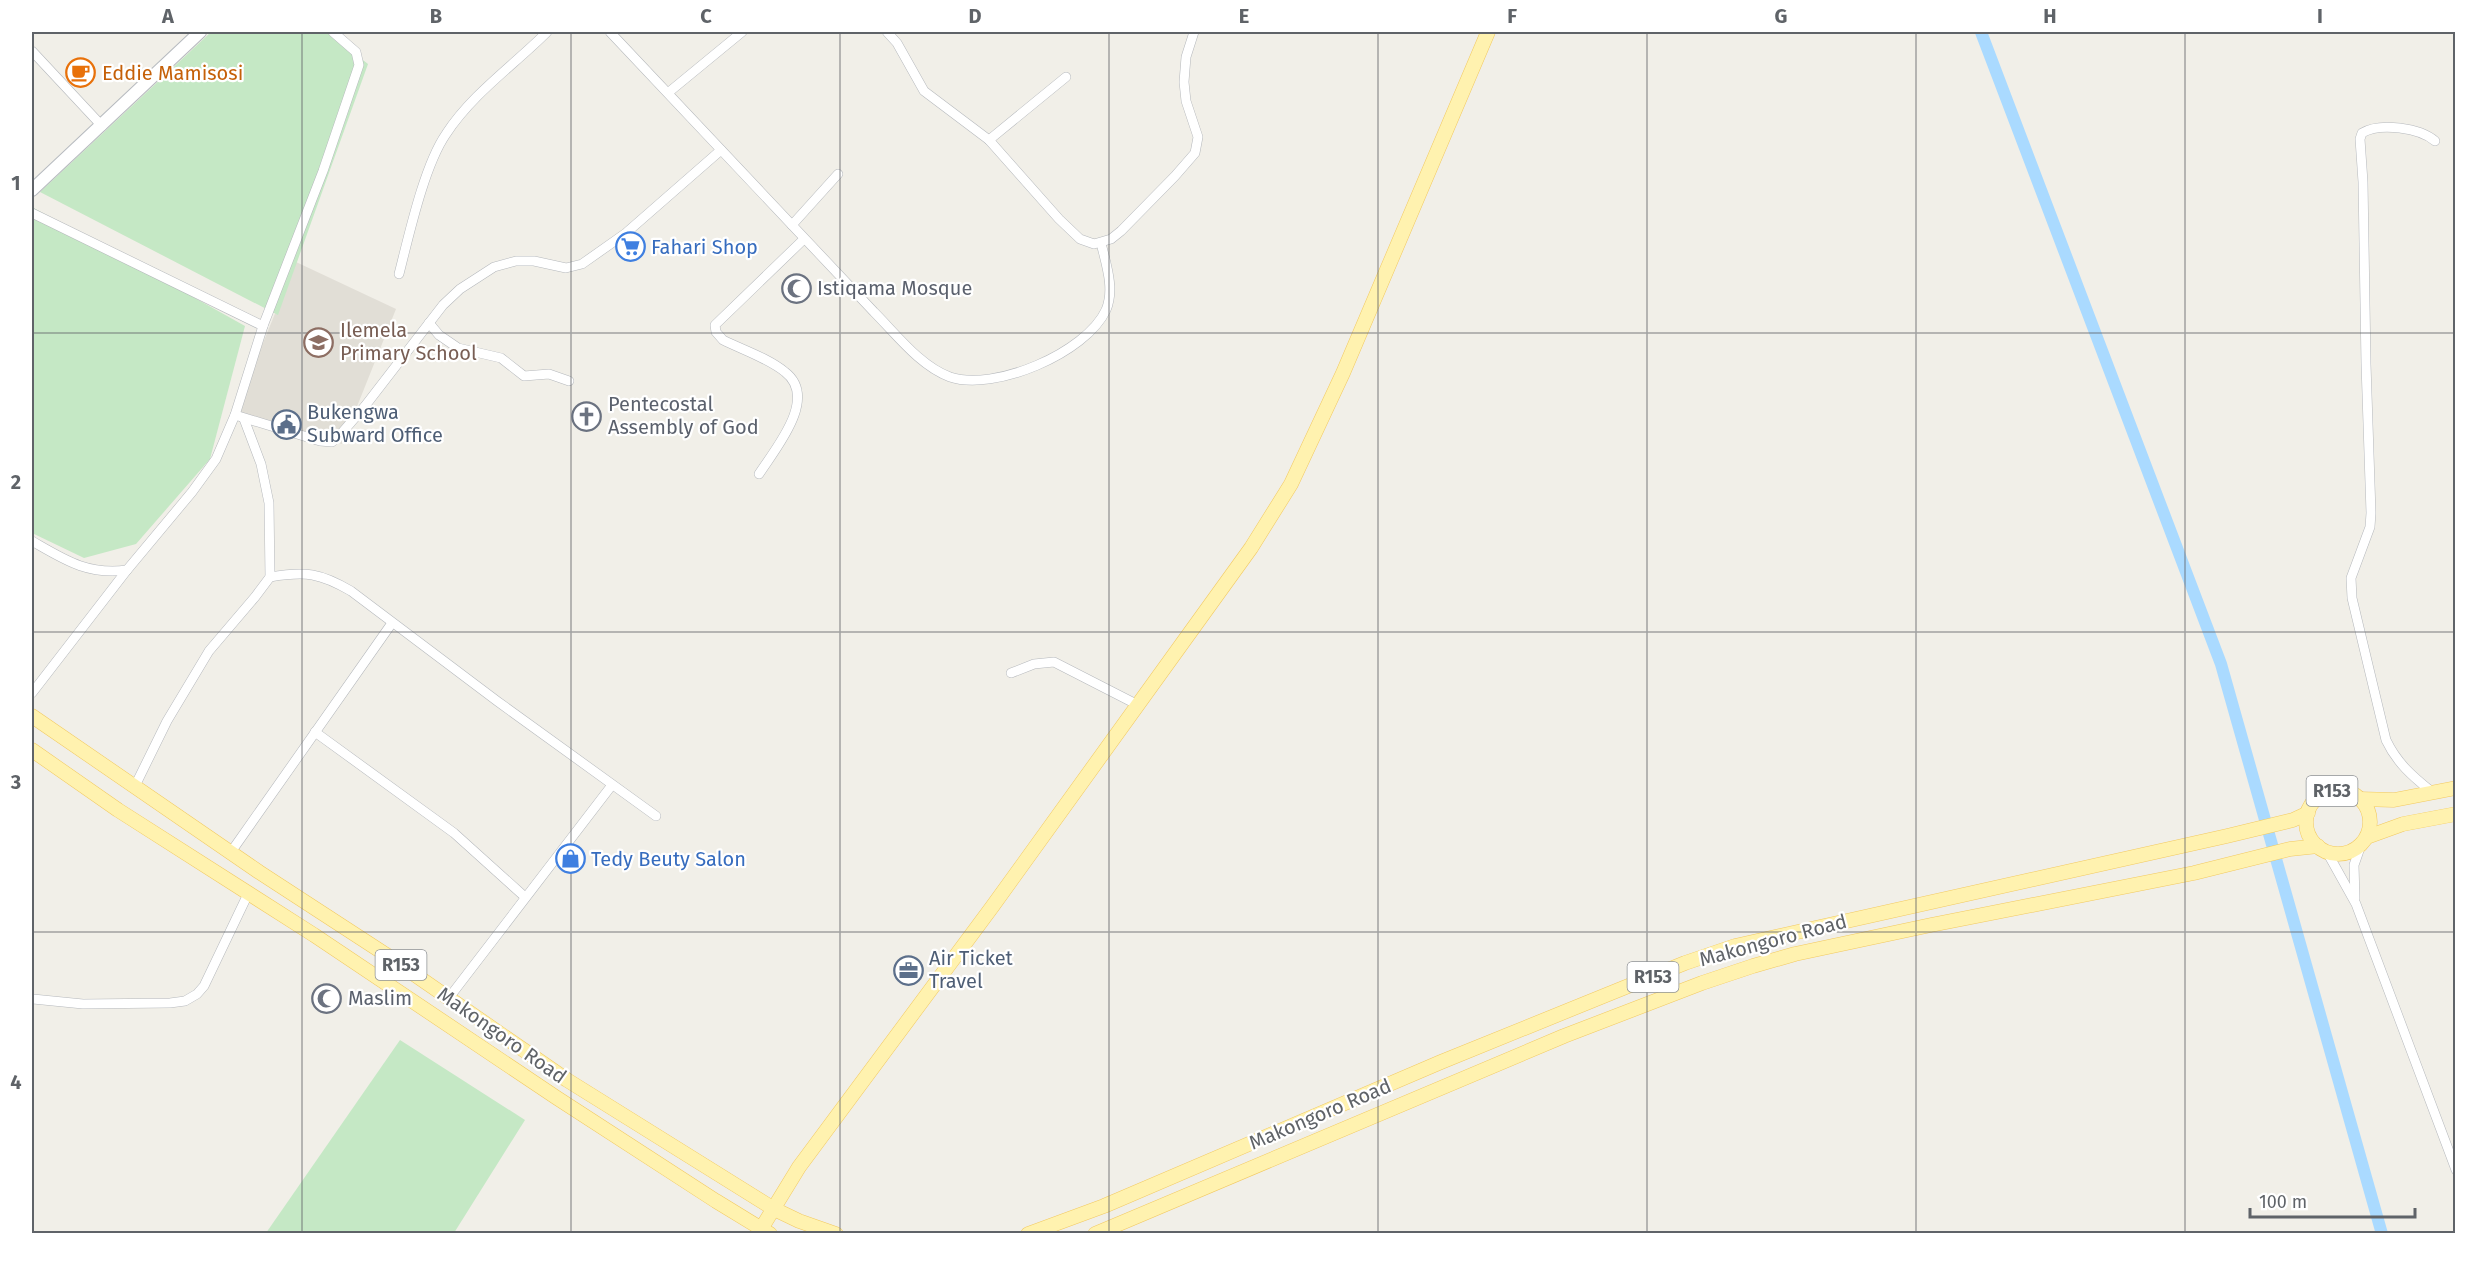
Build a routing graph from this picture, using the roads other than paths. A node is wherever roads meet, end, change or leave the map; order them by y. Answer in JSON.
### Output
{"nodes":[{"id":1,"x":200,"y":32,"type":"edge"},
{"id":2,"x":333,"y":32,"type":"edge"},
{"id":3,"x":547,"y":32,"type":"edge"},
{"id":4,"x":610,"y":32,"type":"edge"},
{"id":5,"x":742,"y":32,"type":"edge"},
{"id":6,"x":1194,"y":32,"type":"edge"},
{"id":7,"x":1488,"y":32,"type":"edge"},
{"id":8,"x":890,"y":33,"type":"edge"},
{"id":9,"x":32,"y":51,"type":"edge"},
{"id":10,"x":1066,"y":77,"type":"dead end"},
{"id":11,"x":669,"y":92,"type":"junction"},
{"id":12,"x":102,"y":126,"type":"junction"},
{"id":13,"x":989,"y":140,"type":"junction"},
{"id":14,"x":2435,"y":141,"type":"dead end"},
{"id":15,"x":721,"y":150,"type":"junction"},
{"id":16,"x":838,"y":174,"type":"dead end"},
{"id":17,"x":32,"y":190,"type":"edge"},
{"id":18,"x":32,"y":213,"type":"edge"},
{"id":19,"x":792,"y":225,"type":"junction"},
{"id":20,"x":804,"y":239,"type":"junction"},
{"id":21,"x":1101,"y":243,"type":"junction"},
{"id":22,"x":399,"y":274,"type":"dead end"},
{"id":23,"x":429,"y":323,"type":"junction"},
{"id":24,"x":263,"y":326,"type":"junction"},
{"id":25,"x":569,"y":381,"type":"dead end"},
{"id":26,"x":240,"y":417,"type":"junction"},
{"id":27,"x":759,"y":474,"type":"dead end"},
{"id":28,"x":32,"y":541,"type":"edge"},
{"id":29,"x":127,"y":570,"type":"junction"},
{"id":30,"x":270,"y":577,"type":"junction"},
{"id":31,"x":392,"y":623,"type":"junction"},
{"id":32,"x":1011,"y":673,"type":"dead end"},
{"id":33,"x":32,"y":693,"type":"edge"},
{"id":34,"x":1138,"y":705,"type":"junction"},
{"id":35,"x":32,"y":716,"type":"edge"},
{"id":36,"x":315,"y":732,"type":"junction"},
{"id":37,"x":32,"y":750,"type":"edge"},
{"id":38,"x":612,"y":785,"type":"junction"},
{"id":39,"x":135,"y":786,"type":"junction"},
{"id":40,"x":2456,"y":788,"type":"edge"},
{"id":41,"x":2432,"y":792,"type":"junction"},
{"id":42,"x":2360,"y":799,"type":"junction"},
{"id":43,"x":2308,"y":813,"type":"junction"},
{"id":44,"x":2456,"y":813,"type":"edge"},
{"id":45,"x":656,"y":816,"type":"dead end"},
{"id":46,"x":2364,"y":841,"type":"junction"},
{"id":47,"x":2323,"y":849,"type":"junction"},
{"id":48,"x":231,"y":852,"type":"junction"},
{"id":49,"x":248,"y":894,"type":"junction"},
{"id":50,"x":525,"y":897,"type":"junction"},
{"id":51,"x":2356,"y":904,"type":"junction"},
{"id":52,"x":33,"y":999,"type":"dead end"},
{"id":53,"x":448,"y":999,"type":"junction"},
{"id":54,"x":2456,"y":1170,"type":"edge"},
{"id":55,"x":774,"y":1209,"type":"junction"},
{"id":56,"x":766,"y":1231,"type":"edge"},
{"id":57,"x":836,"y":1233,"type":"edge"},
{"id":58,"x":1028,"y":1233,"type":"edge"},
{"id":59,"x":1095,"y":1233,"type":"edge"}],
"edges":[{"from":1,"to":12,"type":"street"},
{"from":2,"to":24,"type":"street"},
{"from":3,"to":22,"type":"street"},
{"from":4,"to":11,"type":"street"},
{"from":5,"to":11,"type":"street"},
{"from":6,"to":21,"type":"street"},
{"from":7,"to":34,"type":"main road"},
{"from":8,"to":13,"type":"street"},
{"from":9,"to":12,"type":"street"},
{"from":10,"to":13,"type":"street"},
{"from":11,"to":15,"type":"street"},
{"from":12,"to":17,"type":"street"},
{"from":13,"to":21,"type":"street"},
{"from":14,"to":41,"type":"street"},
{"from":15,"to":19,"type":"street"},
{"from":15,"to":23,"type":"street"},
{"from":16,"to":19,"type":"street"},
{"from":18,"to":24,"type":"street"},
{"from":19,"to":20,"type":"street"},
{"from":20,"to":21,"type":"street"},
{"from":20,"to":27,"type":"street"},
{"from":23,"to":25,"type":"street"},
{"from":23,"to":26,"type":"street"},
{"from":24,"to":26,"type":"street"},
{"from":26,"to":29,"type":"street"},
{"from":26,"to":30,"type":"street"},
{"from":28,"to":29,"type":"street"},
{"from":29,"to":33,"type":"street"},
{"from":30,"to":31,"type":"street"},
{"from":30,"to":39,"type":"street"},
{"from":31,"to":36,"type":"street"},
{"from":31,"to":38,"type":"street"},
{"from":32,"to":34,"type":"street"},
{"from":34,"to":55,"type":"main road"},
{"from":35,"to":39,"type":"main road","name":"Makongoro Road","number":"R153"},
{"from":36,"to":48,"type":"street"},
{"from":36,"to":50,"type":"street"},
{"from":37,"to":49,"type":"main road","name":"Makongoro Road","number":"R153"},
{"from":38,"to":45,"type":"street"},
{"from":38,"to":50,"type":"street"},
{"from":39,"to":48,"type":"main road","name":"Makongoro Road","number":"R153"},
{"from":40,"to":41,"type":"main road","name":"Makongoro Road","number":"R153"},
{"from":41,"to":42,"type":"main road","name":"Makongoro Road","number":"R153"},
{"from":42,"to":43,"type":"main road","name":"Makongoro Road","number":"R153"},
{"from":42,"to":46,"type":"main road","number":"R153"},
{"from":43,"to":47,"type":"main road","number":"R153"},
{"from":43,"to":58,"type":"main road","name":"Makongoro Road","number":"R153"},
{"from":44,"to":46,"type":"main road","name":"Makongoro Road","number":"R153"},
{"from":46,"to":47,"type":"main road","name":"Makongoro Road","number":"R153"},
{"from":46,"to":51,"type":"street"},
{"from":47,"to":51,"type":"street"},
{"from":47,"to":59,"type":"main road","name":"Makongoro Road","number":"R153"},
{"from":48,"to":53,"type":"main road","name":"Makongoro Road","number":"R153"},
{"from":49,"to":52,"type":"street"},
{"from":49,"to":56,"type":"main road","name":"Makongoro Road","number":"R153"},
{"from":50,"to":53,"type":"street"},
{"from":51,"to":54,"type":"street"},
{"from":53,"to":55,"type":"main road","name":"Makongoro Road","number":"R153"},
{"from":55,"to":56,"type":"main road"},
{"from":55,"to":57,"type":"main road","name":"Makongoro Road","number":"R153"}]}
